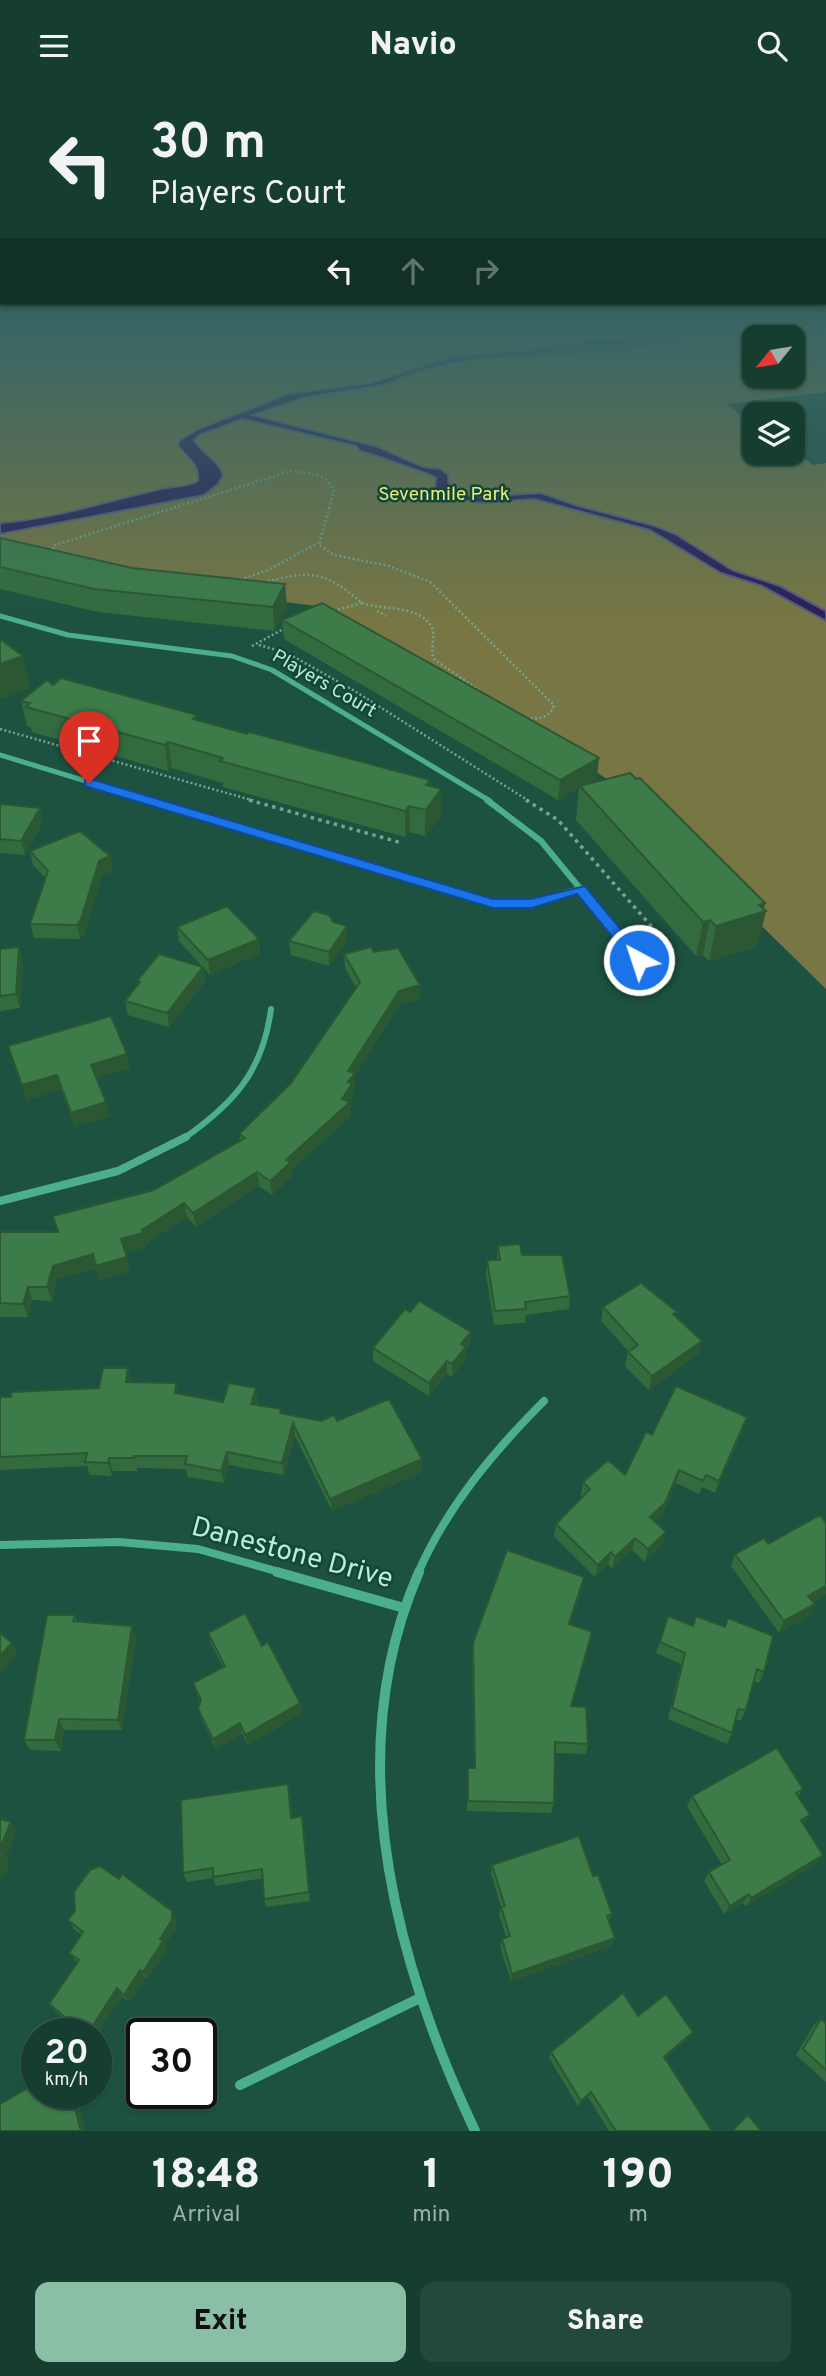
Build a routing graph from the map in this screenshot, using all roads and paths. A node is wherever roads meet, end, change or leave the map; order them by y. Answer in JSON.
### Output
{"nodes":[{"id":1,"x":318,"y":543,"type":"junction"},
{"id":2,"x":68,"y":555,"type":"edge"},
{"id":3,"x":234,"y":581,"type":"edge"},
{"id":4,"x":226,"y":585,"type":"edge"},
{"id":5,"x":254,"y":586,"type":"edge"},
{"id":6,"x":242,"y":587,"type":"edge"},
{"id":7,"x":362,"y":603,"type":"junction"},
{"id":8,"x":373,"y":608,"type":"junction"},
{"id":9,"x":328,"y":612,"type":"edge"},
{"id":10,"x":0,"y":616,"type":"edge"},
{"id":11,"x":386,"y":616,"type":"dead end"},
{"id":12,"x":294,"y":624,"type":"edge"},
{"id":13,"x":232,"y":656,"type":"junction"},
{"id":14,"x":487,"y":696,"type":"edge"},
{"id":15,"x":518,"y":716,"type":"edge"},
{"id":16,"x":0,"y":729,"type":"edge"},
{"id":17,"x":0,"y":755,"type":"edge"},
{"id":18,"x":402,"y":843,"type":"dead end"},
{"id":19,"x":580,"y":889,"type":"junction"},
{"id":20,"x":639,"y":960,"type":"dead end"},
{"id":21,"x":271,"y":1009,"type":"dead end"},
{"id":22,"x":0,"y":1201,"type":"edge"},
{"id":23,"x":544,"y":1401,"type":"dead end"},
{"id":24,"x":0,"y":1545,"type":"edge"},
{"id":25,"x":404,"y":1608,"type":"junction"},
{"id":26,"x":421,"y":1997,"type":"junction"},
{"id":27,"x":240,"y":2085,"type":"dead end"},
{"id":28,"x":475,"y":2131,"type":"edge"}],
"edges":[{"from":1,"to":2,"type":"path"},
{"from":1,"to":3,"type":"path"},
{"from":1,"to":15,"type":"path"},
{"from":4,"to":6,"type":"path"},
{"from":5,"to":7,"type":"path"},
{"from":7,"to":8,"type":"path"},
{"from":7,"to":9,"type":"path"},
{"from":8,"to":11,"type":"path"},
{"from":8,"to":14,"type":"path"},
{"from":10,"to":13,"type":"street","name":"Players Court"},
{"from":12,"to":13,"type":"path"},
{"from":13,"to":19,"type":"street","name":"Players Court"},
{"from":16,"to":18,"type":"path"},
{"from":17,"to":19,"type":"street"},
{"from":19,"to":20,"type":"street","name":"Players Court"},
{"from":21,"to":22,"type":"street"},
{"from":23,"to":25,"type":"street"},
{"from":24,"to":25,"type":"street","name":"Danestone Drive"},
{"from":25,"to":26,"type":"street"},
{"from":26,"to":27,"type":"street"},
{"from":26,"to":28,"type":"street"}]}
